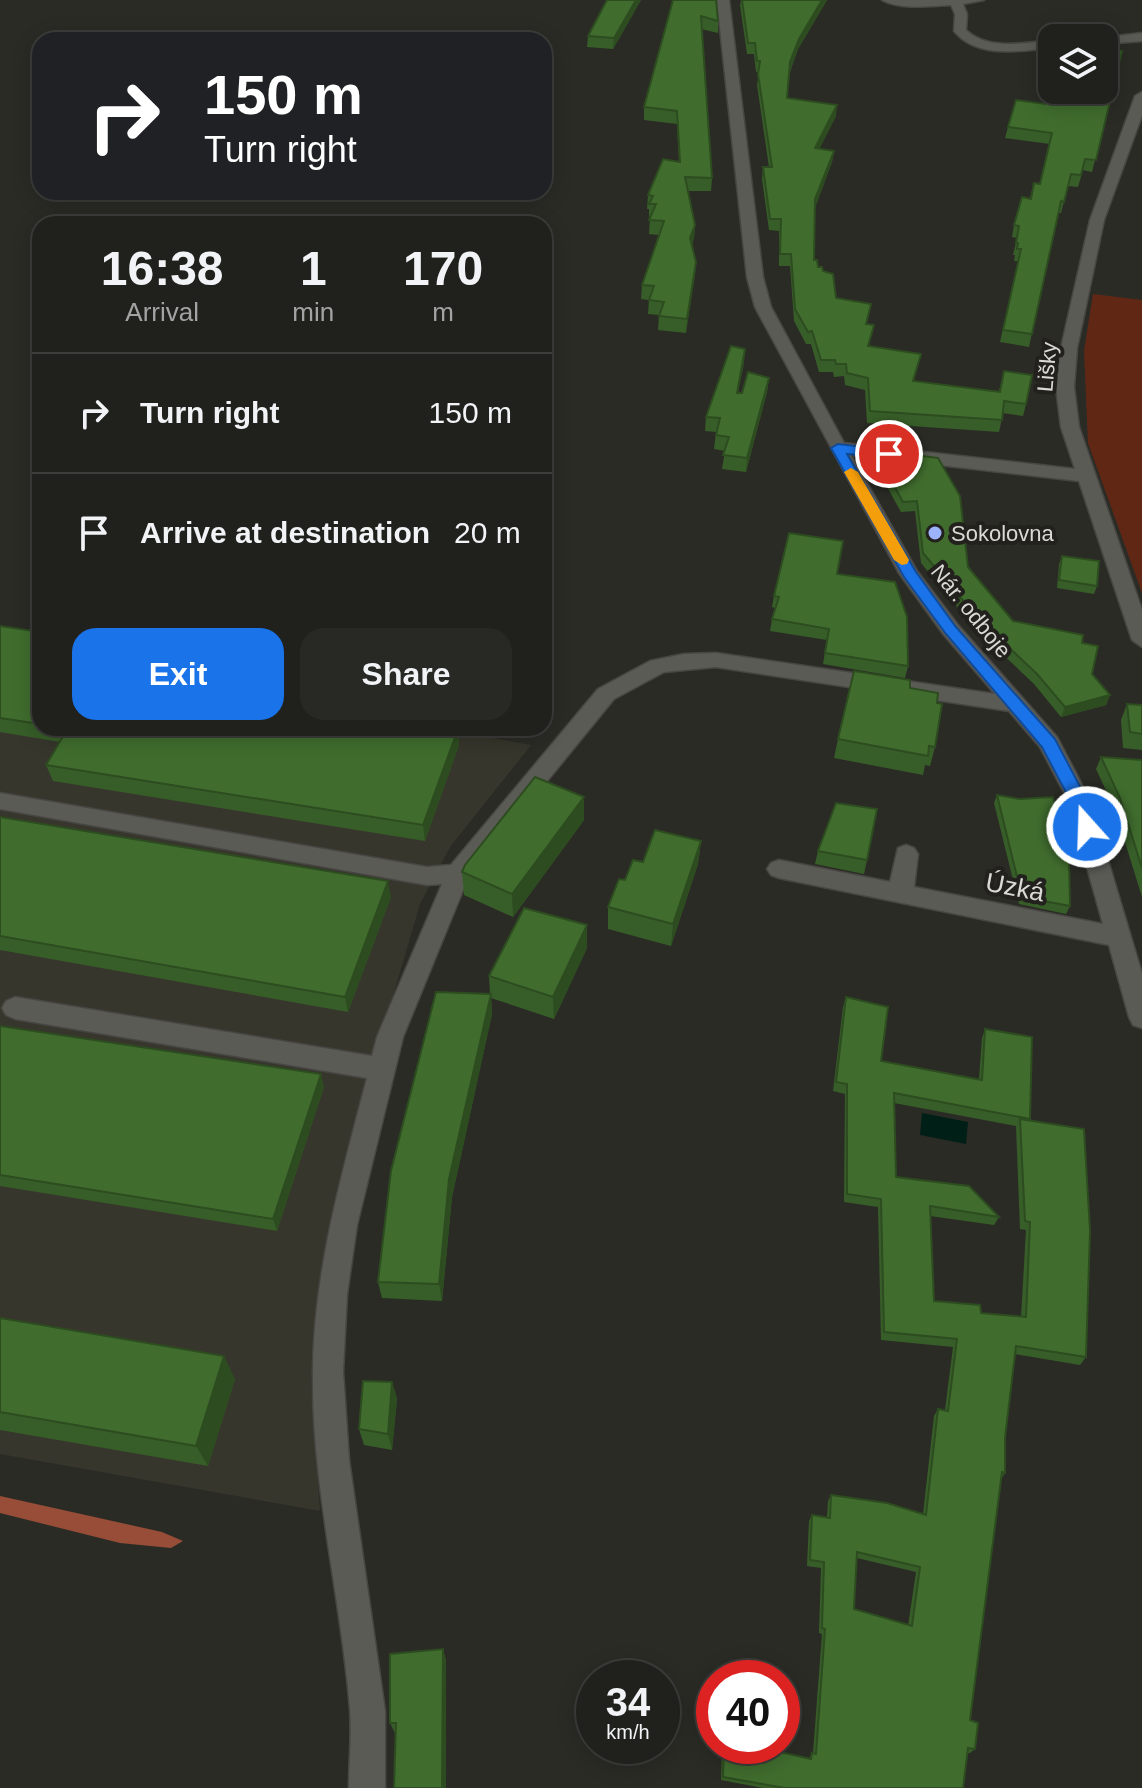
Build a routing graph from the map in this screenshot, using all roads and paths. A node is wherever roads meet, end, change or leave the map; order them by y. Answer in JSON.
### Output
{"nodes":[{"id":1,"x":723,"y":0,"type":"edge"},
{"id":2,"x":888,"y":0,"type":"edge"},
{"id":3,"x":976,"y":0,"type":"edge"},
{"id":4,"x":956,"y":2,"type":"junction"},
{"id":5,"x":1142,"y":37,"type":"edge"},
{"id":6,"x":1118,"y":39,"type":"edge"},
{"id":7,"x":1038,"y":45,"type":"edge"},
{"id":8,"x":1142,"y":96,"type":"edge"},
{"id":9,"x":838,"y":448,"type":"junction"},
{"id":10,"x":1086,"y":476,"type":"junction"},
{"id":11,"x":1142,"y":640,"type":"edge"},
{"id":12,"x":1018,"y":705,"type":"junction"},
{"id":13,"x":0,"y":801,"type":"edge"},
{"id":14,"x":906,"y":854,"type":"dead end"},
{"id":15,"x":779,"y":869,"type":"dead end"},
{"id":16,"x":458,"y":874,"type":"junction"},
{"id":17,"x":901,"y":893,"type":"junction"},
{"id":18,"x":1119,"y":937,"type":"junction"},
{"id":19,"x":15,"y":1008,"type":"dead end"},
{"id":20,"x":1142,"y":1017,"type":"edge"},
{"id":21,"x":382,"y":1069,"type":"junction"},
{"id":22,"x":367,"y":1788,"type":"edge"}],
"edges":[{"from":1,"to":9,"type":"street","name":"Nár. odboje"},
{"from":2,"to":4,"type":"street"},
{"from":3,"to":4,"type":"street"},
{"from":4,"to":7,"type":"street"},
{"from":5,"to":6,"type":"street"},
{"from":8,"to":10,"type":"street","name":"Lišky"},
{"from":9,"to":10,"type":"street"},
{"from":9,"to":12,"type":"street","name":"Nár. odboje"},
{"from":10,"to":11,"type":"street","name":"Lišky"},
{"from":12,"to":16,"type":"street"},
{"from":12,"to":18,"type":"street","name":"Nár. odboje"},
{"from":13,"to":16,"type":"street"},
{"from":14,"to":17,"type":"street"},
{"from":15,"to":17,"type":"street","name":"Úzká"},
{"from":16,"to":21,"type":"street"},
{"from":17,"to":18,"type":"street","name":"Úzká"},
{"from":18,"to":20,"type":"street","name":"Nár. odboje"},
{"from":19,"to":21,"type":"street"},
{"from":21,"to":22,"type":"street"}]}
